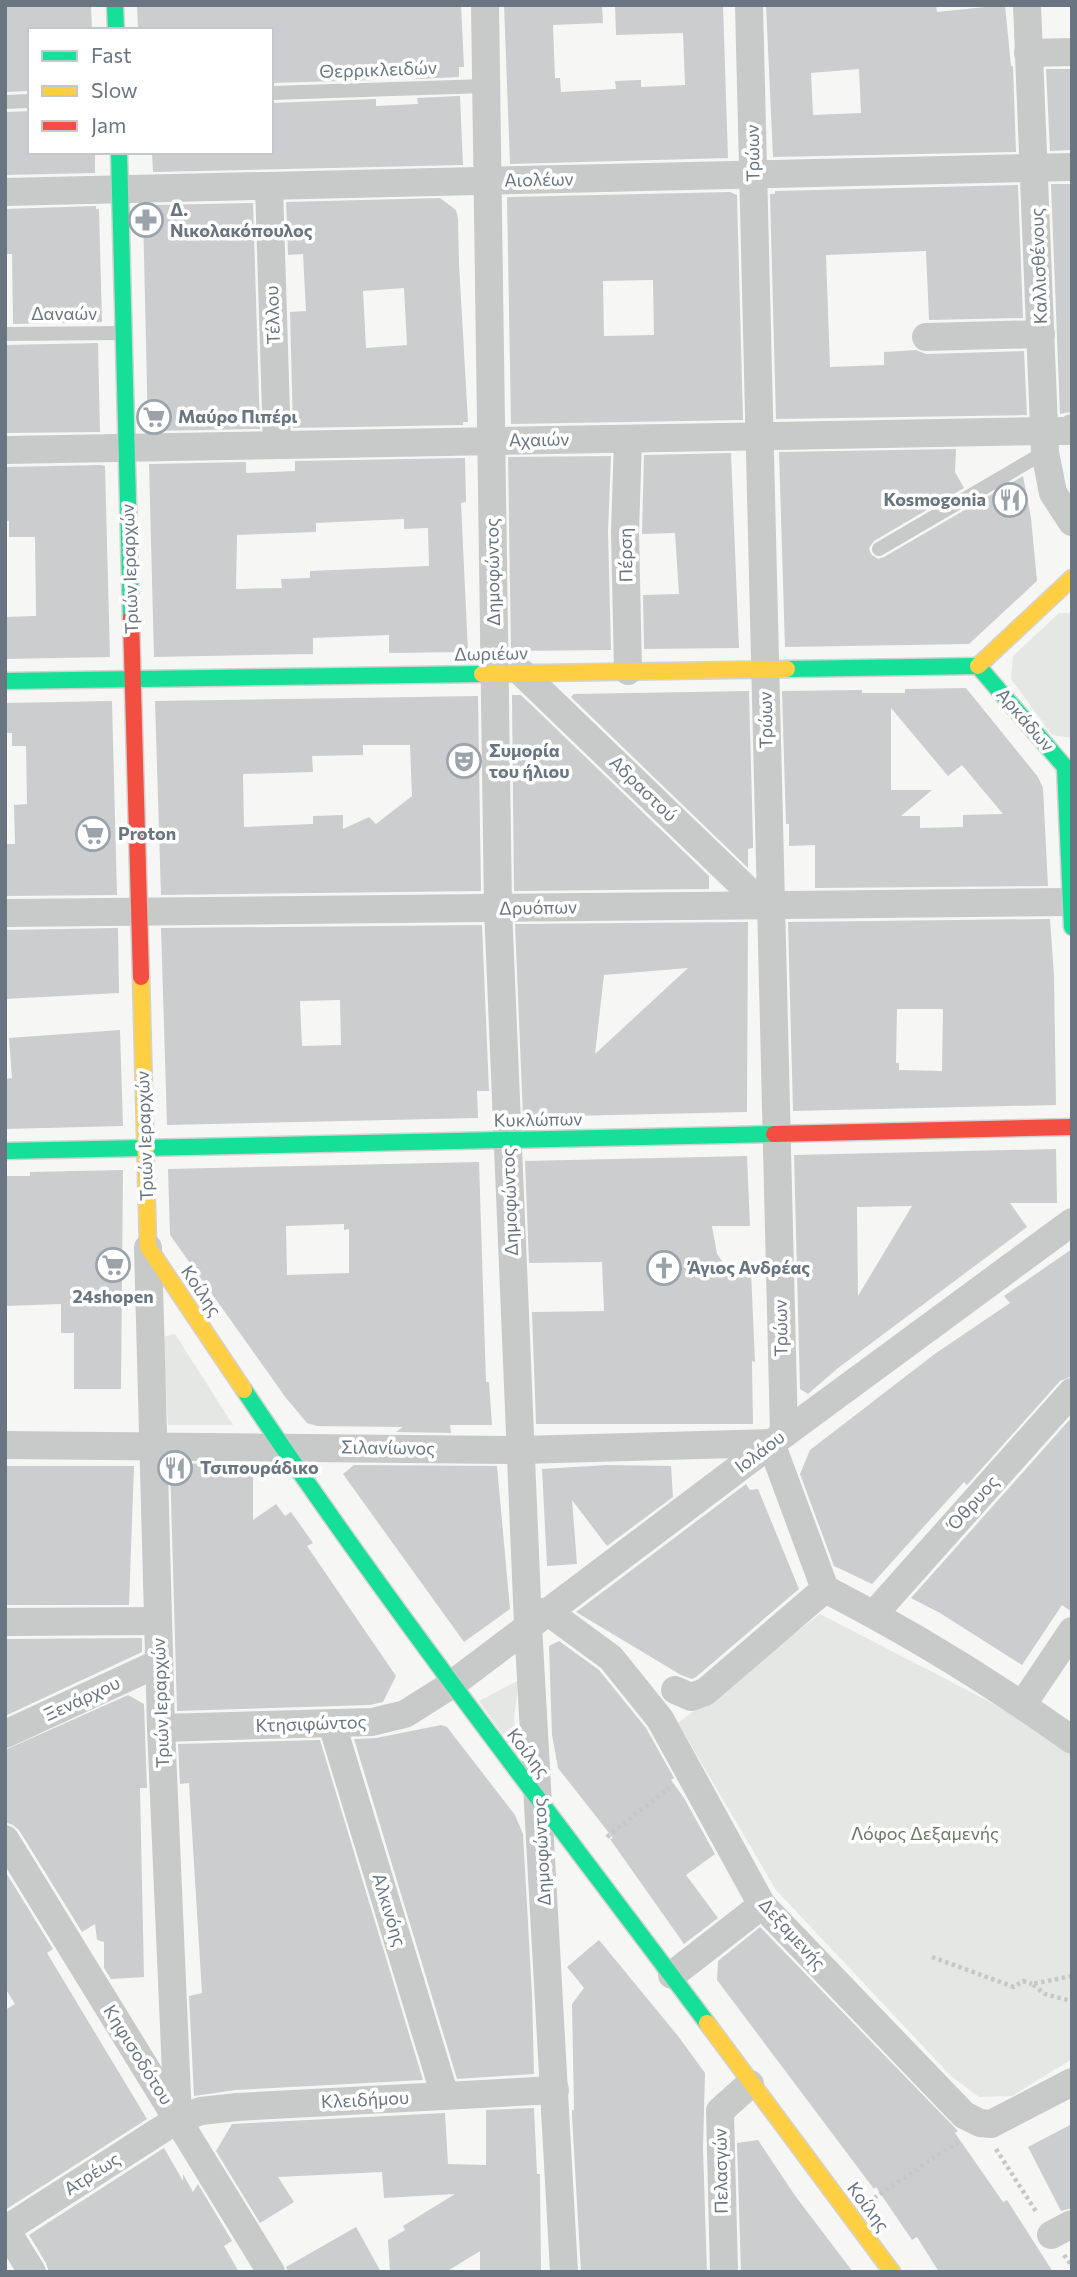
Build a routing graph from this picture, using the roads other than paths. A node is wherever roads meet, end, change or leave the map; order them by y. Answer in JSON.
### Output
{"nodes":[{"id":1,"x":115,"y":5,"type":"edge"},
{"id":2,"x":485,"y":5,"type":"edge"},
{"id":3,"x":749,"y":5,"type":"edge"},
{"id":4,"x":1027,"y":5,"type":"edge"},
{"id":5,"x":116,"y":28,"type":"edge"},
{"id":6,"x":1072,"y":52,"type":"edge"},
{"id":7,"x":1028,"y":54,"type":"junction"},
{"id":8,"x":486,"y":86,"type":"junction"},
{"id":9,"x":273,"y":93,"type":"edge"},
{"id":10,"x":28,"y":101,"type":"edge"},
{"id":11,"x":5,"y":102,"type":"edge"},
{"id":12,"x":119,"y":154,"type":"edge"},
{"id":13,"x":1072,"y":167,"type":"edge"},
{"id":14,"x":1035,"y":168,"type":"junction"},
{"id":15,"x":753,"y":175,"type":"junction"},
{"id":16,"x":488,"y":181,"type":"junction"},
{"id":17,"x":269,"y":186,"type":"junction"},
{"id":18,"x":120,"y":189,"type":"junction"},
{"id":19,"x":5,"y":192,"type":"edge"},
{"id":20,"x":124,"y":333,"type":"junction"},
{"id":21,"x":5,"y":334,"type":"edge"},
{"id":22,"x":1041,"y":334,"type":"junction"},
{"id":23,"x":926,"y":337,"type":"dead end"},
{"id":24,"x":760,"y":436,"type":"junction"},
{"id":25,"x":1054,"y":437,"type":"edge"},
{"id":26,"x":628,"y":439,"type":"junction"},
{"id":27,"x":491,"y":441,"type":"junction"},
{"id":28,"x":277,"y":445,"type":"junction"},
{"id":29,"x":126,"y":447,"type":"junction"},
{"id":30,"x":5,"y":450,"type":"edge"},
{"id":31,"x":1072,"y":522,"type":"edge"},
{"id":32,"x":879,"y":549,"type":"dead end"},
{"id":33,"x":1072,"y":578,"type":"edge"},
{"id":34,"x":978,"y":666,"type":"junction"},
{"id":35,"x":765,"y":669,"type":"junction"},
{"id":36,"x":628,"y":671,"type":"junction"},
{"id":37,"x":508,"y":673,"type":"junction"},
{"id":38,"x":133,"y":679,"type":"junction"},
{"id":39,"x":5,"y":681,"type":"edge"},
{"id":40,"x":1070,"y":767,"type":"edge"},
{"id":41,"x":767,"y":905,"type":"junction"},
{"id":42,"x":498,"y":908,"type":"junction"},
{"id":43,"x":139,"y":912,"type":"junction"},
{"id":44,"x":5,"y":913,"type":"edge"},
{"id":45,"x":1071,"y":914,"type":"edge"},
{"id":46,"x":1072,"y":1127,"type":"edge"},
{"id":47,"x":777,"y":1134,"type":"junction"},
{"id":48,"x":508,"y":1140,"type":"junction"},
{"id":49,"x":146,"y":1148,"type":"junction"},
{"id":50,"x":5,"y":1151,"type":"edge"},
{"id":51,"x":1072,"y":1223,"type":"edge"},
{"id":52,"x":148,"y":1247,"type":"junction"},
{"id":53,"x":1072,"y":1392,"type":"edge"},
{"id":54,"x":778,"y":1439,"type":"junction"},
{"id":55,"x":5,"y":1445,"type":"edge"},
{"id":56,"x":153,"y":1446,"type":"junction"},
{"id":57,"x":282,"y":1447,"type":"junction"},
{"id":58,"x":521,"y":1450,"type":"junction"},
{"id":59,"x":825,"y":1589,"type":"junction"},
{"id":60,"x":874,"y":1614,"type":"junction"},
{"id":61,"x":538,"y":1618,"type":"junction"},
{"id":62,"x":158,"y":1621,"type":"junction"},
{"id":63,"x":5,"y":1622,"type":"edge"},
{"id":64,"x":1072,"y":1631,"type":"edge"},
{"id":65,"x":159,"y":1664,"type":"junction"},
{"id":66,"x":451,"y":1685,"type":"junction"},
{"id":67,"x":675,"y":1689,"type":"dead end"},
{"id":68,"x":1023,"y":1704,"type":"junction"},
{"id":69,"x":332,"y":1724,"type":"junction"},
{"id":70,"x":161,"y":1728,"type":"junction"},
{"id":71,"x":5,"y":1734,"type":"edge"},
{"id":72,"x":1072,"y":1740,"type":"edge"},
{"id":73,"x":539,"y":1798,"type":"junction"},
{"id":74,"x":5,"y":1839,"type":"edge"},
{"id":75,"x":762,"y":1905,"type":"junction"},
{"id":76,"x":671,"y":1975,"type":"junction"},
{"id":77,"x":1072,"y":2082,"type":"edge"},
{"id":78,"x":750,"y":2084,"type":"junction"},
{"id":79,"x":555,"y":2090,"type":"junction"},
{"id":80,"x":445,"y":2096,"type":"junction"},
{"id":81,"x":178,"y":2119,"type":"junction"},
{"id":82,"x":6,"y":2229,"type":"edge"},
{"id":83,"x":32,"y":2272,"type":"edge"},
{"id":84,"x":271,"y":2272,"type":"edge"},
{"id":85,"x":564,"y":2272,"type":"edge"},
{"id":86,"x":723,"y":2272,"type":"edge"},
{"id":87,"x":892,"y":2272,"type":"edge"}],
"edges":[{"from":1,"to":5,"type":"street"},
{"from":2,"to":8,"type":"street","name":"Δημοφώντος"},
{"from":3,"to":15,"type":"street","name":"Τρώων"},
{"from":4,"to":7,"type":"street","name":"Καλλισθένους"},
{"from":6,"to":7,"type":"street"},
{"from":7,"to":14,"type":"street","name":"Καλλισθένους"},
{"from":8,"to":9,"type":"lane","name":"Θερρικλειδών"},
{"from":8,"to":16,"type":"street","name":"Δημοφώντος"},
{"from":10,"to":11,"type":"lane"},
{"from":12,"to":18,"type":"street","name":"Τριών Ιεραρχών"},
{"from":13,"to":14,"type":"street","name":"Αιολέων"},
{"from":14,"to":15,"type":"street","name":"Αιολέων"},
{"from":14,"to":22,"type":"street","name":"Καλλισθένους"},
{"from":15,"to":16,"type":"street","name":"Αιολέων"},
{"from":15,"to":24,"type":"street","name":"Τρώων"},
{"from":16,"to":17,"type":"street","name":"Αιολέων"},
{"from":16,"to":27,"type":"street","name":"Δημοφώντος"},
{"from":17,"to":18,"type":"street","name":"Αιολέων"},
{"from":17,"to":28,"type":"street","name":"Τέλλου"},
{"from":18,"to":19,"type":"street","name":"Αιολέων"},
{"from":18,"to":20,"type":"street","name":"Τριών Ιεραρχών"},
{"from":20,"to":21,"type":"lane","name":"Δαναών"},
{"from":20,"to":29,"type":"street","name":"Τριών Ιεραρχών"},
{"from":22,"to":23,"type":"street"},
{"from":22,"to":25,"type":"street","name":"Καλλισθένους"},
{"from":24,"to":25,"type":"street","name":"Αχαιών"},
{"from":24,"to":26,"type":"street","name":"Αχαιών"},
{"from":24,"to":35,"type":"street","name":"Τρώων"},
{"from":25,"to":31,"type":"street","name":"Καλλισθένους"},
{"from":25,"to":32,"type":"lane"},
{"from":26,"to":27,"type":"street","name":"Αχαιών"},
{"from":26,"to":36,"type":"street","name":"Πέρση"},
{"from":27,"to":28,"type":"street","name":"Αχαιών"},
{"from":27,"to":37,"type":"street","name":"Δημοφώντος"},
{"from":28,"to":29,"type":"street","name":"Αχαιών"},
{"from":29,"to":30,"type":"street","name":"Αχαιών"},
{"from":29,"to":38,"type":"street","name":"Τριών Ιεραρχών"},
{"from":33,"to":34,"type":"street"},
{"from":34,"to":35,"type":"street","name":"Δωριέων"},
{"from":34,"to":40,"type":"street","name":"Αρκάδων"},
{"from":35,"to":36,"type":"street","name":"Δωριέων"},
{"from":35,"to":41,"type":"street","name":"Τρώων"},
{"from":36,"to":37,"type":"street","name":"Δωριέων"},
{"from":37,"to":38,"type":"street","name":"Δωριέων"},
{"from":37,"to":41,"type":"street","name":"Αδραστού"},
{"from":37,"to":42,"type":"street","name":"Δημοφώντος"},
{"from":38,"to":39,"type":"street","name":"Δωριέων"},
{"from":38,"to":43,"type":"street","name":"Τριών Ιεραρχών"},
{"from":40,"to":45,"type":"street"},
{"from":41,"to":42,"type":"street","name":"Δρυόπων"},
{"from":41,"to":45,"type":"street","name":"Δρυόπων"},
{"from":41,"to":47,"type":"street","name":"Τρώων"},
{"from":42,"to":43,"type":"street","name":"Δρυόπων"},
{"from":42,"to":48,"type":"street","name":"Δημοφώντος"},
{"from":43,"to":44,"type":"street","name":"Δρυόπων"},
{"from":43,"to":49,"type":"street","name":"Τριών Ιεραρχών"},
{"from":46,"to":47,"type":"street","name":"Κυκλώπων"},
{"from":47,"to":48,"type":"street","name":"Κυκλώπων"},
{"from":47,"to":54,"type":"street","name":"Τρώων"},
{"from":48,"to":49,"type":"street","name":"Κυκλώπων"},
{"from":48,"to":58,"type":"street","name":"Δημοφώντος"},
{"from":49,"to":50,"type":"street","name":"Κυκλώπων"},
{"from":49,"to":52,"type":"street","name":"Τριών Ιεραρχών"},
{"from":51,"to":54,"type":"street","name":"Ιολάου"},
{"from":52,"to":56,"type":"street","name":"Τριών Ιεραρχών"},
{"from":52,"to":57,"type":"street","name":"Κοίλης"},
{"from":53,"to":60,"type":"street","name":"Όθρυος"},
{"from":54,"to":58,"type":"street","name":"Σιλανίωνος"},
{"from":54,"to":59,"type":"street","name":"Τρώων"},
{"from":54,"to":61,"type":"street","name":"Ιολάου"},
{"from":55,"to":56,"type":"street","name":"Σιλανίωνος"},
{"from":56,"to":57,"type":"street","name":"Σιλανίωνος"},
{"from":56,"to":62,"type":"street","name":"Τριών Ιεραρχών"},
{"from":57,"to":58,"type":"street","name":"Σιλανίωνος"},
{"from":57,"to":66,"type":"street","name":"Κοίλης"},
{"from":58,"to":61,"type":"street","name":"Δημοφώντος"},
{"from":59,"to":60,"type":"street"},
{"from":59,"to":67,"type":"street"},
{"from":60,"to":68,"type":"street"},
{"from":61,"to":66,"type":"street","name":"Ιολάου"},
{"from":61,"to":73,"type":"street","name":"Δημοφώντος"},
{"from":61,"to":75,"type":"street","name":"Δεξαμενής"},
{"from":62,"to":63,"type":"street"},
{"from":62,"to":65,"type":"street","name":"Τριών Ιεραρχών"},
{"from":64,"to":68,"type":"street"},
{"from":65,"to":70,"type":"street","name":"Τριών Ιεραρχών"},
{"from":65,"to":71,"type":"street","name":"Ξενάρχου"},
{"from":66,"to":69,"type":"street","name":"Κτησιφώντος"},
{"from":66,"to":73,"type":"street","name":"Κοίλης"},
{"from":68,"to":72,"type":"street"},
{"from":69,"to":70,"type":"street","name":"Κτησιφώντος"},
{"from":69,"to":80,"type":"street","name":"Αλκινόης"},
{"from":70,"to":81,"type":"street","name":"Τριών Ιεραρχών"},
{"from":73,"to":76,"type":"street","name":"Κοίλης"},
{"from":73,"to":79,"type":"street","name":"Δημοφώντος"},
{"from":74,"to":81,"type":"street","name":"Κηφισοδότου"},
{"from":75,"to":76,"type":"street"},
{"from":75,"to":77,"type":"street","name":"Δεξαμενής"},
{"from":76,"to":78,"type":"street","name":"Κοίλης"},
{"from":78,"to":86,"type":"street","name":"Πελασγών"},
{"from":78,"to":87,"type":"street","name":"Κοίλης"},
{"from":79,"to":80,"type":"street","name":"Κλειδήμου"},
{"from":79,"to":85,"type":"street","name":"Δημοφώντος"},
{"from":80,"to":81,"type":"street","name":"Κλειδήμου"},
{"from":81,"to":82,"type":"street","name":"Ατρέως"},
{"from":81,"to":84,"type":"street","name":"Κηφισοδότου"},
{"from":82,"to":83,"type":"street"}]}
